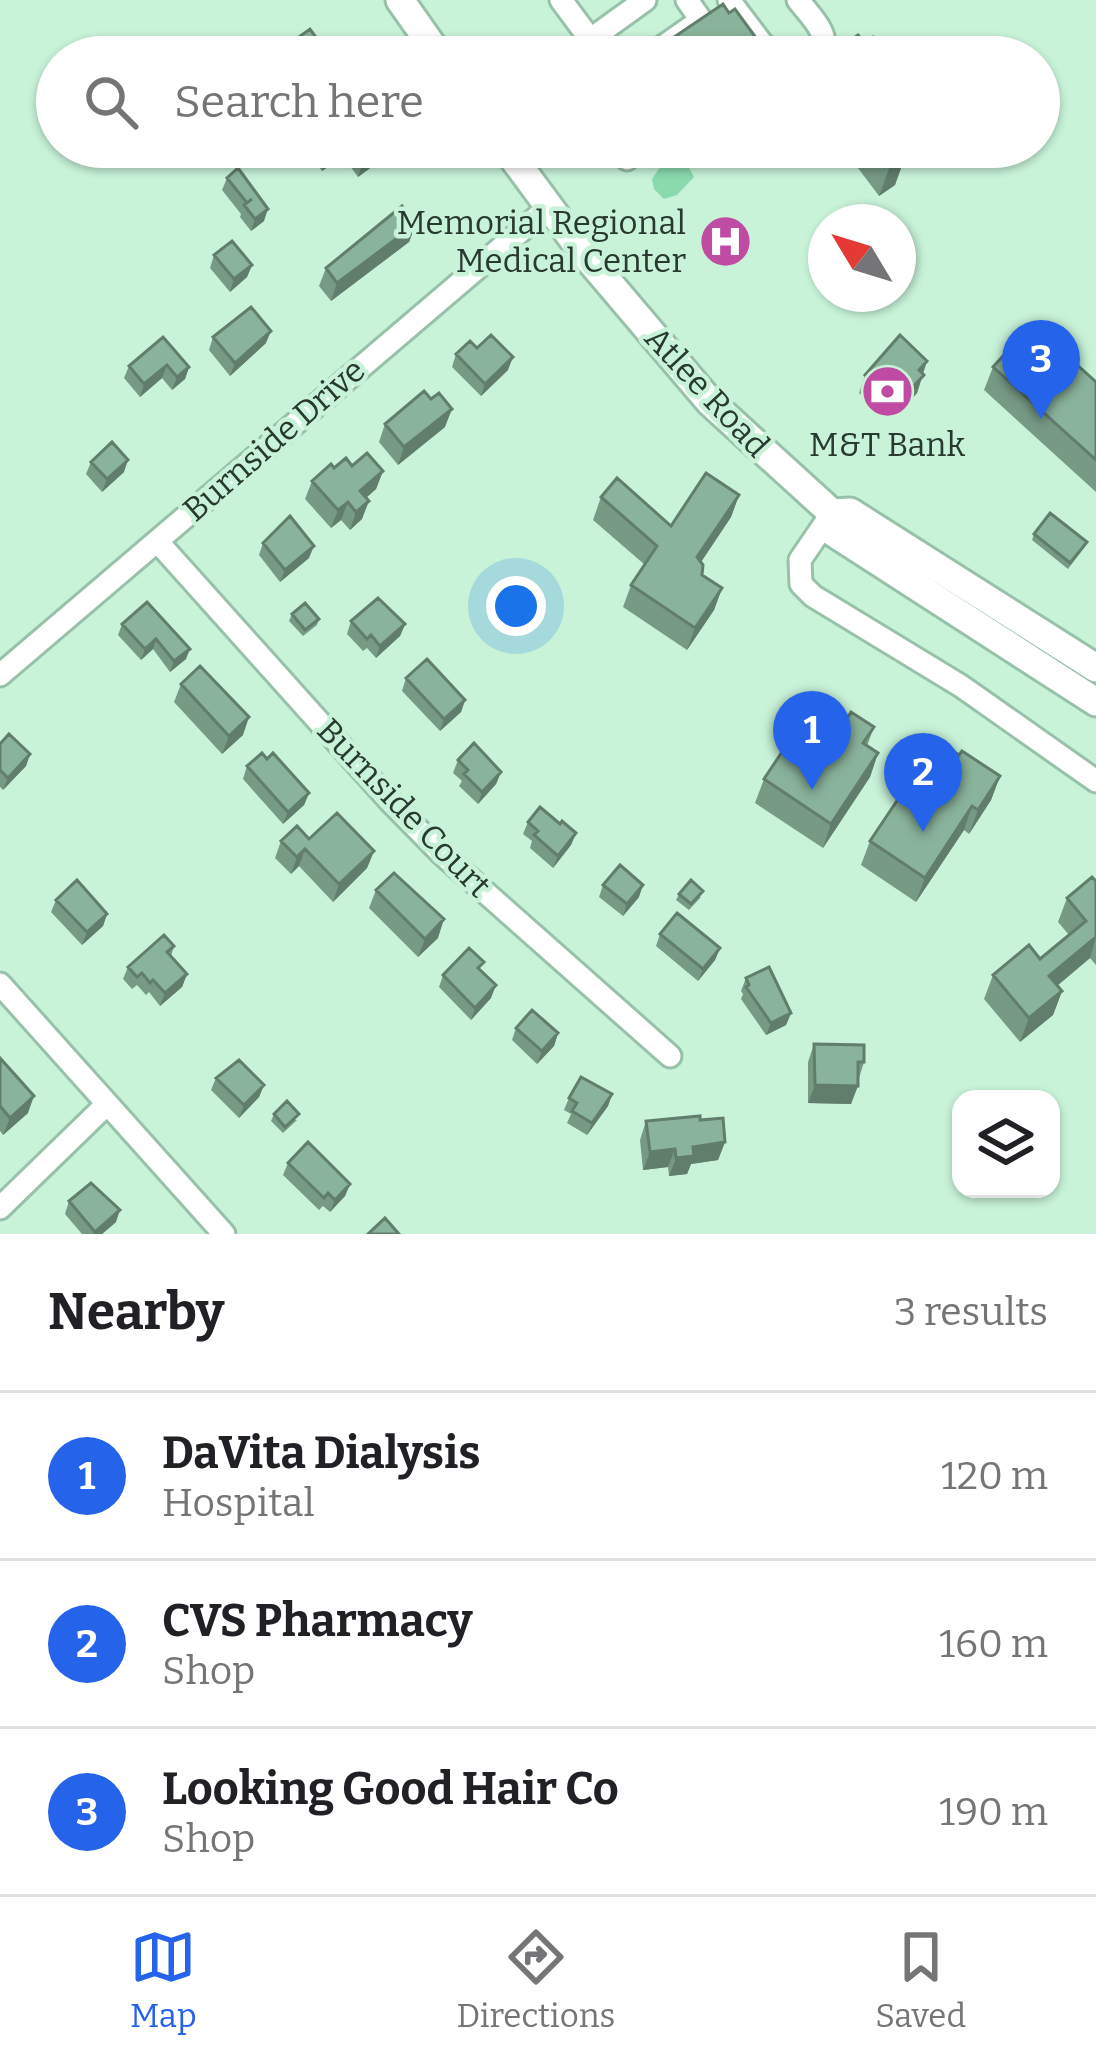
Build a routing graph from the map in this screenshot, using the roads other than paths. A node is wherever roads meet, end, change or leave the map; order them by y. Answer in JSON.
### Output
{"nodes":[{"id":1,"x":400,"y":0,"type":"edge"},
{"id":2,"x":561,"y":0,"type":"edge"},
{"id":3,"x":645,"y":0,"type":"edge"},
{"id":4,"x":687,"y":0,"type":"edge"},
{"id":5,"x":729,"y":0,"type":"edge"},
{"id":6,"x":798,"y":0,"type":"edge"},
{"id":7,"x":425,"y":36,"type":"edge"},
{"id":8,"x":587,"y":36,"type":"edge"},
{"id":9,"x":596,"y":36,"type":"edge"},
{"id":10,"x":678,"y":36,"type":"edge"},
{"id":11,"x":756,"y":36,"type":"edge"},
{"id":12,"x":825,"y":36,"type":"edge"},
{"id":13,"x":520,"y":168,"type":"edge"},
{"id":14,"x":549,"y":207,"type":"junction"},
{"id":15,"x":832,"y":513,"type":"junction"},
{"id":16,"x":157,"y":541,"type":"junction"},
{"id":17,"x":1096,"y":668,"type":"edge"},
{"id":18,"x":0,"y":675,"type":"edge"},
{"id":19,"x":1096,"y":702,"type":"edge"},
{"id":20,"x":1096,"y":781,"type":"edge"},
{"id":21,"x":0,"y":984,"type":"edge"},
{"id":22,"x":670,"y":1056,"type":"dead end"},
{"id":23,"x":107,"y":1104,"type":"junction"},
{"id":24,"x":0,"y":1208,"type":"edge"},
{"id":25,"x":224,"y":1234,"type":"edge"}],
"edges":[{"from":1,"to":7,"type":"main road"},
{"from":2,"to":8,"type":"street"},
{"from":3,"to":9,"type":"street"},
{"from":4,"to":10,"type":"street"},
{"from":5,"to":11,"type":"street"},
{"from":6,"to":12,"type":"street"},
{"from":13,"to":14,"type":"main road","name":"Atlee Road"},
{"from":14,"to":15,"type":"main road","name":"Atlee Road"},
{"from":14,"to":16,"type":"street","name":"Burnside Drive"},
{"from":15,"to":17,"type":"main road","name":"Atlee Road"},
{"from":15,"to":19,"type":"main road","name":"Atlee Road"},
{"from":15,"to":20,"type":"street"},
{"from":16,"to":18,"type":"street","name":"Burnside Drive"},
{"from":16,"to":22,"type":"street","name":"Burnside Court"},
{"from":21,"to":23,"type":"street"},
{"from":23,"to":24,"type":"street"},
{"from":23,"to":25,"type":"street"}]}
